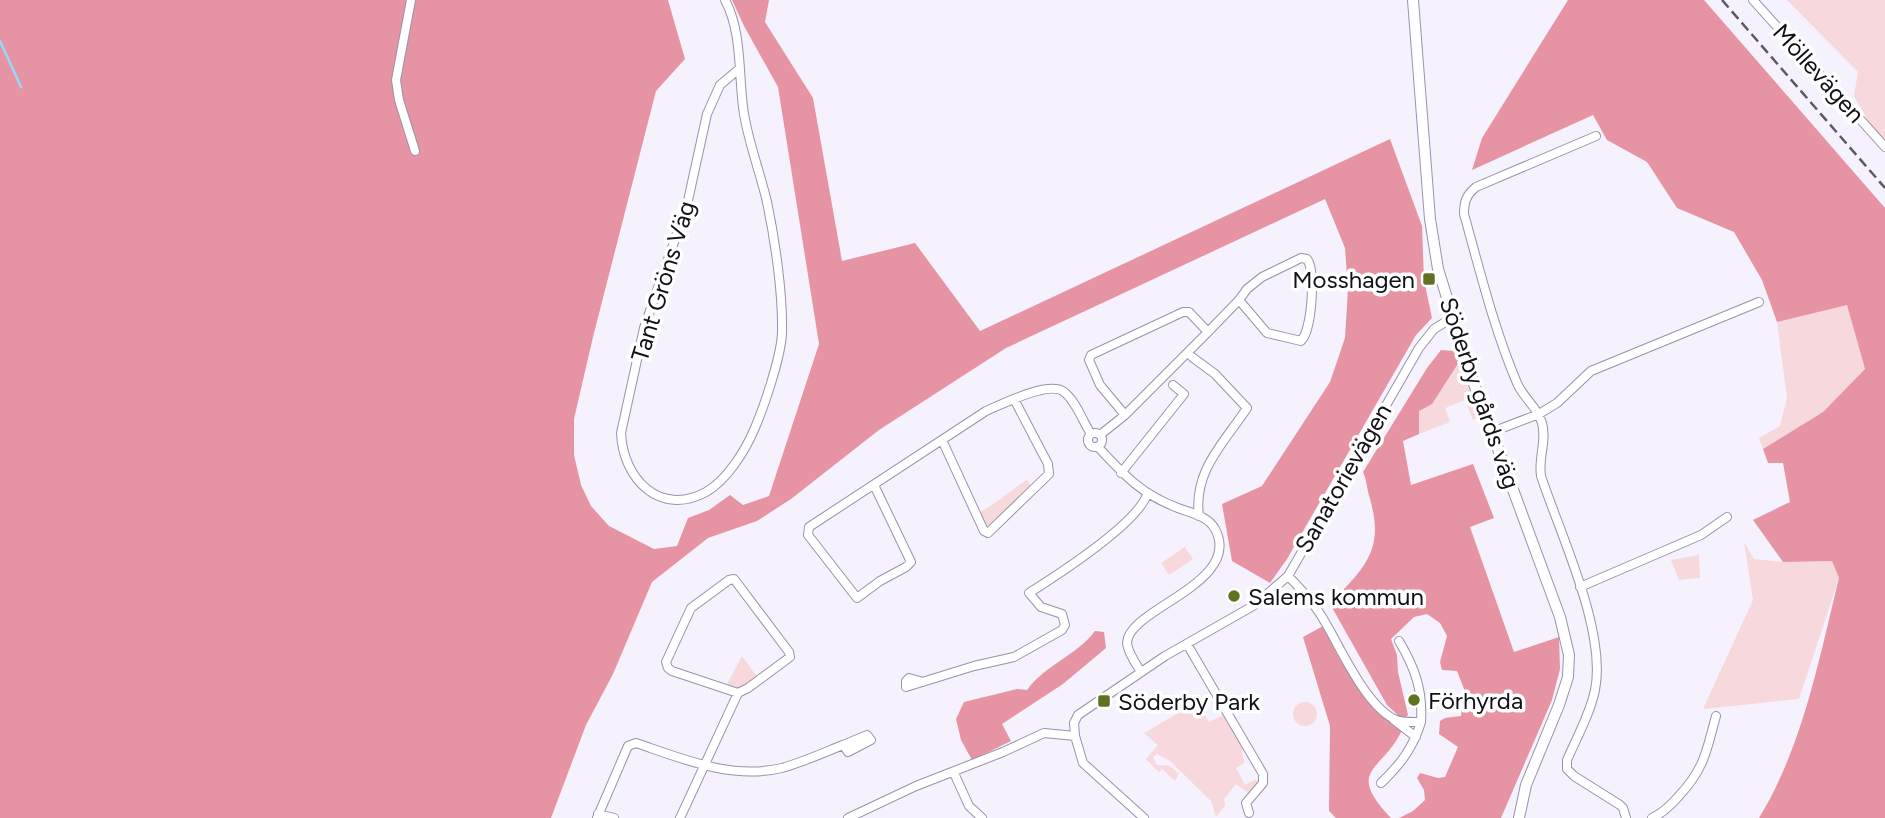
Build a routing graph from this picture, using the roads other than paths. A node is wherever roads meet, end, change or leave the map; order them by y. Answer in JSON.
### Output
{"nodes":[{"id":1,"x":411,"y":0,"type":"edge"},
{"id":2,"x":725,"y":0,"type":"edge"},
{"id":3,"x":1413,"y":0,"type":"edge"},
{"id":4,"x":1753,"y":0,"type":"edge"},
{"id":5,"x":739,"y":69,"type":"junction"},
{"id":6,"x":1596,"y":136,"type":"dead end"},
{"id":7,"x":1885,"y":147,"type":"edge"},
{"id":8,"x":415,"y":151,"type":"dead end"},
{"id":9,"x":1239,"y":300,"type":"junction"},
{"id":10,"x":1759,"y":302,"type":"dead end"},
{"id":11,"x":1452,"y":318,"type":"junction"},
{"id":12,"x":1208,"y":332,"type":"junction"},
{"id":13,"x":1192,"y":357,"type":"dead end"},
{"id":14,"x":1173,"y":385,"type":"dead end"},
{"id":15,"x":1014,"y":399,"type":"junction"},
{"id":16,"x":1539,"y":414,"type":"junction"},
{"id":17,"x":1125,"y":415,"type":"junction"},
{"id":18,"x":1492,"y":432,"type":"junction"},
{"id":19,"x":1096,"y":435,"type":"junction"},
{"id":20,"x":942,"y":440,"type":"junction"},
{"id":21,"x":1121,"y":473,"type":"junction"},
{"id":22,"x":874,"y":485,"type":"junction"},
{"id":23,"x":1147,"y":495,"type":"junction"},
{"id":24,"x":1199,"y":516,"type":"junction"},
{"id":25,"x":1727,"y":517,"type":"dead end"},
{"id":26,"x":1287,"y":576,"type":"junction"},
{"id":27,"x":1580,"y":587,"type":"junction"},
{"id":28,"x":1399,"y":641,"type":"dead end"},
{"id":29,"x":1186,"y":643,"type":"junction"},
{"id":30,"x":1141,"y":672,"type":"junction"},
{"id":31,"x":923,"y":682,"type":"dead end"},
{"id":32,"x":738,"y":693,"type":"junction"},
{"id":33,"x":1716,"y":716,"type":"dead end"},
{"id":34,"x":1393,"y":719,"type":"junction"},
{"id":35,"x":1421,"y":722,"type":"junction"},
{"id":36,"x":1074,"y":736,"type":"junction"},
{"id":37,"x":1416,"y":737,"type":"junction"},
{"id":38,"x":843,"y":745,"type":"dead end"},
{"id":39,"x":704,"y":766,"type":"junction"},
{"id":40,"x":1531,"y":771,"type":"junction"},
{"id":41,"x":954,"y":773,"type":"junction"},
{"id":42,"x":1381,"y":783,"type":"dead end"},
{"id":43,"x":1249,"y":813,"type":"dead end"},
{"id":44,"x":597,"y":816,"type":"edge"},
{"id":45,"x":851,"y":817,"type":"edge"},
{"id":46,"x":614,"y":818,"type":"edge"},
{"id":47,"x":680,"y":818,"type":"edge"},
{"id":48,"x":982,"y":818,"type":"edge"},
{"id":49,"x":1144,"y":818,"type":"edge"},
{"id":50,"x":1519,"y":818,"type":"edge"},
{"id":51,"x":1527,"y":818,"type":"edge"},
{"id":52,"x":1626,"y":818,"type":"edge"},
{"id":53,"x":1652,"y":818,"type":"edge"}],
"edges":[{"from":1,"to":8,"type":"street"},
{"from":2,"to":5,"type":"street","name":"Tant Gröns Väg"},
{"from":3,"to":11,"type":"main road","name":"Söderby gårds väg"},
{"from":4,"to":7,"type":"street","name":"Möllevägen"},
{"from":5,"to":5,"type":"street","name":"Tant Gröns Väg"},
{"from":6,"to":16,"type":"street"},
{"from":9,"to":9,"type":"street"},
{"from":9,"to":12,"type":"street"},
{"from":10,"to":16,"type":"street"},
{"from":11,"to":18,"type":"main road","name":"Söderby gårds väg"},
{"from":11,"to":26,"type":"street","name":"Sanatorievägen"},
{"from":12,"to":17,"type":"street"},
{"from":12,"to":17,"type":"street"},
{"from":13,"to":24,"type":"street"},
{"from":14,"to":21,"type":"street"},
{"from":15,"to":19,"type":"street"},
{"from":15,"to":20,"type":"street"},
{"from":15,"to":20,"type":"street"},
{"from":16,"to":18,"type":"street"},
{"from":16,"to":27,"type":"street"},
{"from":17,"to":19,"type":"street"},
{"from":18,"to":40,"type":"main road","name":"Söderby gårds väg"},
{"from":19,"to":21,"type":"street"},
{"from":20,"to":22,"type":"street"},
{"from":21,"to":23,"type":"street"},
{"from":22,"to":22,"type":"street"},
{"from":23,"to":24,"type":"street"},
{"from":23,"to":31,"type":"street"},
{"from":24,"to":30,"type":"street"},
{"from":25,"to":27,"type":"street"},
{"from":26,"to":29,"type":"street","name":"Sanatorievägen"},
{"from":26,"to":34,"type":"street"},
{"from":27,"to":52,"type":"street"},
{"from":28,"to":35,"type":"street"},
{"from":29,"to":30,"type":"street","name":"Sanatorievägen"},
{"from":29,"to":43,"type":"street"},
{"from":30,"to":36,"type":"street","name":"Sanatorievägen"},
{"from":32,"to":32,"type":"street"},
{"from":32,"to":39,"type":"street"},
{"from":33,"to":53,"type":"street"},
{"from":34,"to":35,"type":"street"},
{"from":34,"to":37,"type":"street"},
{"from":35,"to":37,"type":"street"},
{"from":36,"to":41,"type":"street"},
{"from":36,"to":49,"type":"street"},
{"from":37,"to":42,"type":"street"},
{"from":38,"to":39,"type":"street"},
{"from":39,"to":44,"type":"street"},
{"from":39,"to":47,"type":"street"},
{"from":40,"to":50,"type":"main road","name":"Söderby gårds väg"},
{"from":40,"to":51,"type":"main road","name":"Söderby gårds väg"},
{"from":41,"to":45,"type":"street"},
{"from":41,"to":48,"type":"street"},
{"from":44,"to":46,"type":"street"}]}
